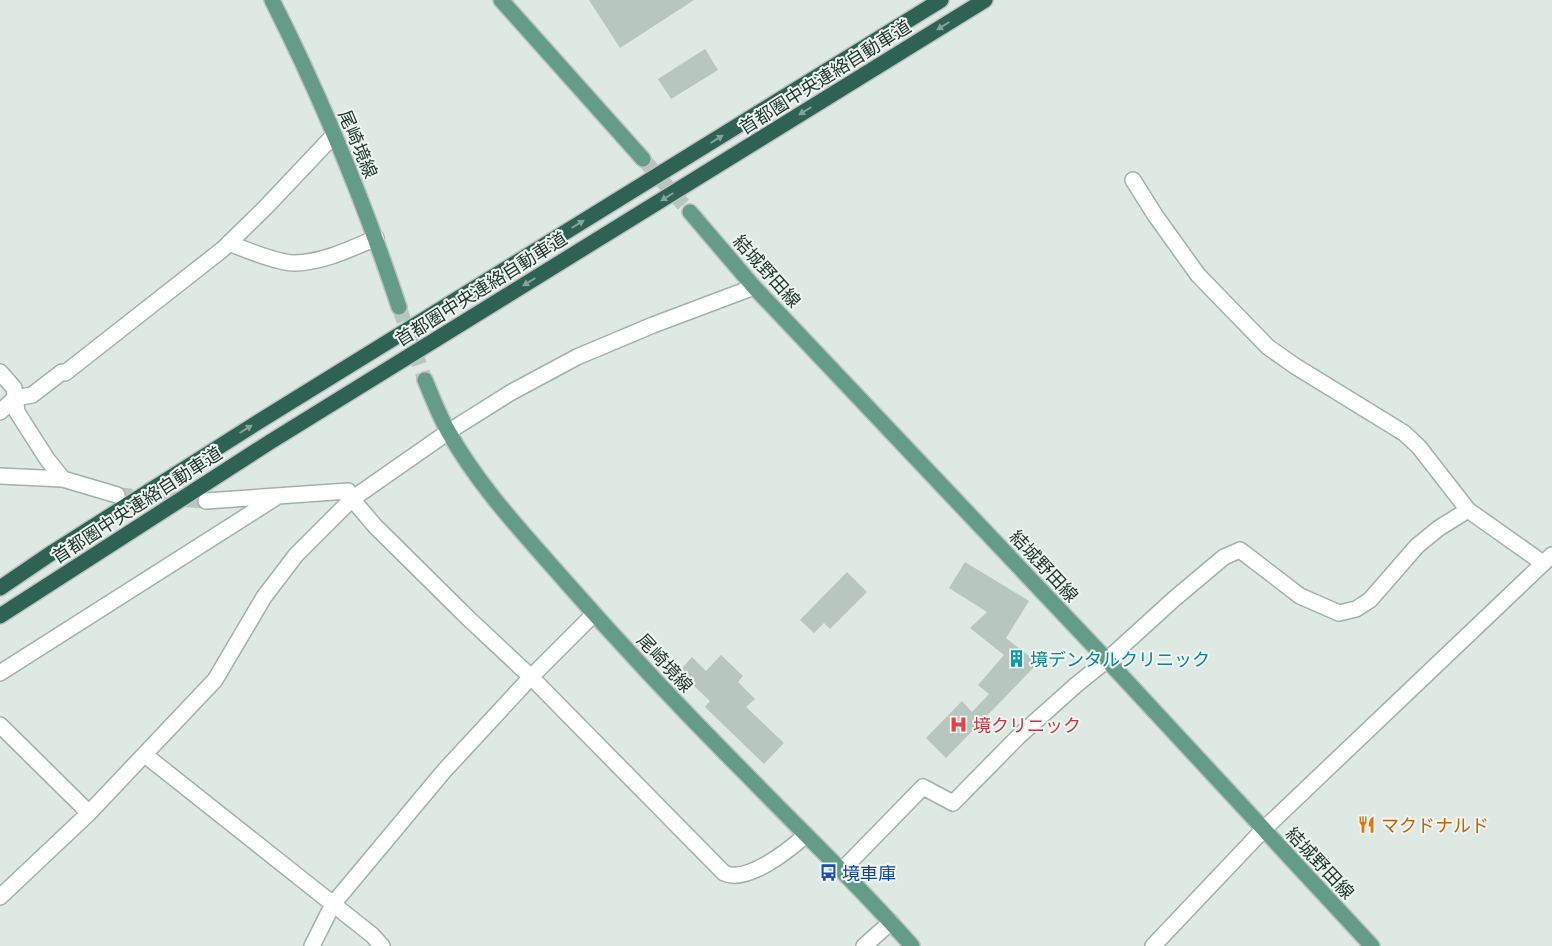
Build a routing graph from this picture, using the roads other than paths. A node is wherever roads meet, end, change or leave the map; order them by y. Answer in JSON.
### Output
{"nodes":[{"id":1,"x":272,"y":0,"type":"edge"},
{"id":2,"x":502,"y":0,"type":"edge"},
{"id":3,"x":941,"y":0,"type":"edge"},
{"id":4,"x":985,"y":0,"type":"edge"},
{"id":5,"x":334,"y":135,"type":"junction"},
{"id":6,"x":643,"y":159,"type":"tunnel mouth"},
{"id":7,"x":1133,"y":180,"type":"dead end"},
{"id":8,"x":690,"y":212,"type":"tunnel mouth"},
{"id":9,"x":376,"y":238,"type":"junction"},
{"id":10,"x":230,"y":243,"type":"junction"},
{"id":11,"x":754,"y":287,"type":"junction"},
{"id":12,"x":398,"y":307,"type":"tunnel mouth"},
{"id":13,"x":0,"y":372,"type":"edge"},
{"id":14,"x":425,"y":380,"type":"tunnel mouth"},
{"id":15,"x":15,"y":398,"type":"junction"},
{"id":16,"x":0,"y":412,"type":"edge"},
{"id":17,"x":448,"y":432,"type":"junction"},
{"id":18,"x":0,"y":476,"type":"edge"},
{"id":19,"x":63,"y":479,"type":"junction"},
{"id":20,"x":117,"y":495,"type":"tunnel mouth"},
{"id":21,"x":278,"y":496,"type":"junction"},
{"id":22,"x":352,"y":499,"type":"junction"},
{"id":23,"x":206,"y":502,"type":"tunnel mouth"},
{"id":24,"x":1468,"y":510,"type":"junction"},
{"id":25,"x":1547,"y":559,"type":"edge"},
{"id":26,"x":0,"y":588,"type":"edge"},
{"id":27,"x":594,"y":614,"type":"junction"},
{"id":28,"x":0,"y":616,"type":"edge"},
{"id":29,"x":1107,"y":660,"type":"junction"},
{"id":30,"x":0,"y":673,"type":"edge"},
{"id":31,"x":531,"y":677,"type":"junction"},
{"id":32,"x":0,"y":725,"type":"edge"},
{"id":33,"x":145,"y":754,"type":"junction"},
{"id":34,"x":88,"y":814,"type":"junction"},
{"id":35,"x":1264,"y":829,"type":"junction"},
{"id":36,"x":806,"y":835,"type":"junction"},
{"id":37,"x":842,"y":870,"type":"junction"},
{"id":38,"x":0,"y":897,"type":"edge"},
{"id":39,"x":333,"y":904,"type":"junction"},
{"id":40,"x":891,"y":922,"type":"junction"},
{"id":41,"x":312,"y":946,"type":"edge"},
{"id":42,"x":382,"y":946,"type":"edge"},
{"id":43,"x":864,"y":946,"type":"edge"},
{"id":44,"x":912,"y":946,"type":"edge"},
{"id":45,"x":1153,"y":946,"type":"edge"},
{"id":46,"x":1372,"y":946,"type":"edge"}],
"edges":[{"from":1,"to":5,"type":"main road","name":"尾崎境線"},
{"from":2,"to":6,"type":"main road"},
{"from":26,"to":3,"type":"highway","name":"首都圏中央連絡自動車道","one_way":true},
{"from":4,"to":28,"type":"highway","name":"首都圏中央連絡自動車道","one_way":true},
{"from":5,"to":9,"type":"main road","name":"尾崎境線"},
{"from":5,"to":10,"type":"street"},
{"from":7,"to":24,"type":"street"},
{"from":8,"to":11,"type":"main road","name":"結城野田線"},
{"from":9,"to":10,"type":"street"},
{"from":9,"to":12,"type":"main road","name":"尾崎境線"},
{"from":10,"to":15,"type":"street"},
{"from":11,"to":17,"type":"street"},
{"from":11,"to":29,"type":"main road","name":"結城野田線"},
{"from":13,"to":15,"type":"street"},
{"from":14,"to":17,"type":"main road","name":"尾崎境線"},
{"from":15,"to":16,"type":"street"},
{"from":15,"to":19,"type":"street"},
{"from":17,"to":22,"type":"street"},
{"from":17,"to":27,"type":"main road","name":"尾崎境線"},
{"from":18,"to":19,"type":"street"},
{"from":19,"to":20,"type":"street"},
{"from":21,"to":22,"type":"street"},
{"from":21,"to":23,"type":"street"},
{"from":21,"to":30,"type":"street"},
{"from":22,"to":31,"type":"street"},
{"from":22,"to":33,"type":"street"},
{"from":24,"to":25,"type":"street"},
{"from":24,"to":29,"type":"street"},
{"from":25,"to":35,"type":"street"},
{"from":27,"to":31,"type":"street"},
{"from":27,"to":36,"type":"main road","name":"尾崎境線"},
{"from":29,"to":35,"type":"main road","name":"結城野田線"},
{"from":29,"to":37,"type":"street"},
{"from":31,"to":36,"type":"street"},
{"from":31,"to":39,"type":"street"},
{"from":32,"to":34,"type":"street"},
{"from":33,"to":34,"type":"street"},
{"from":33,"to":39,"type":"street"},
{"from":34,"to":38,"type":"street"},
{"from":35,"to":45,"type":"street"},
{"from":35,"to":46,"type":"main road","name":"結城野田線"},
{"from":36,"to":37,"type":"main road","name":"尾崎境線"},
{"from":37,"to":40,"type":"main road","name":"尾崎境線"},
{"from":39,"to":41,"type":"street"},
{"from":39,"to":42,"type":"street"},
{"from":40,"to":43,"type":"street"},
{"from":40,"to":44,"type":"main road","name":"尾崎境線"}]}
